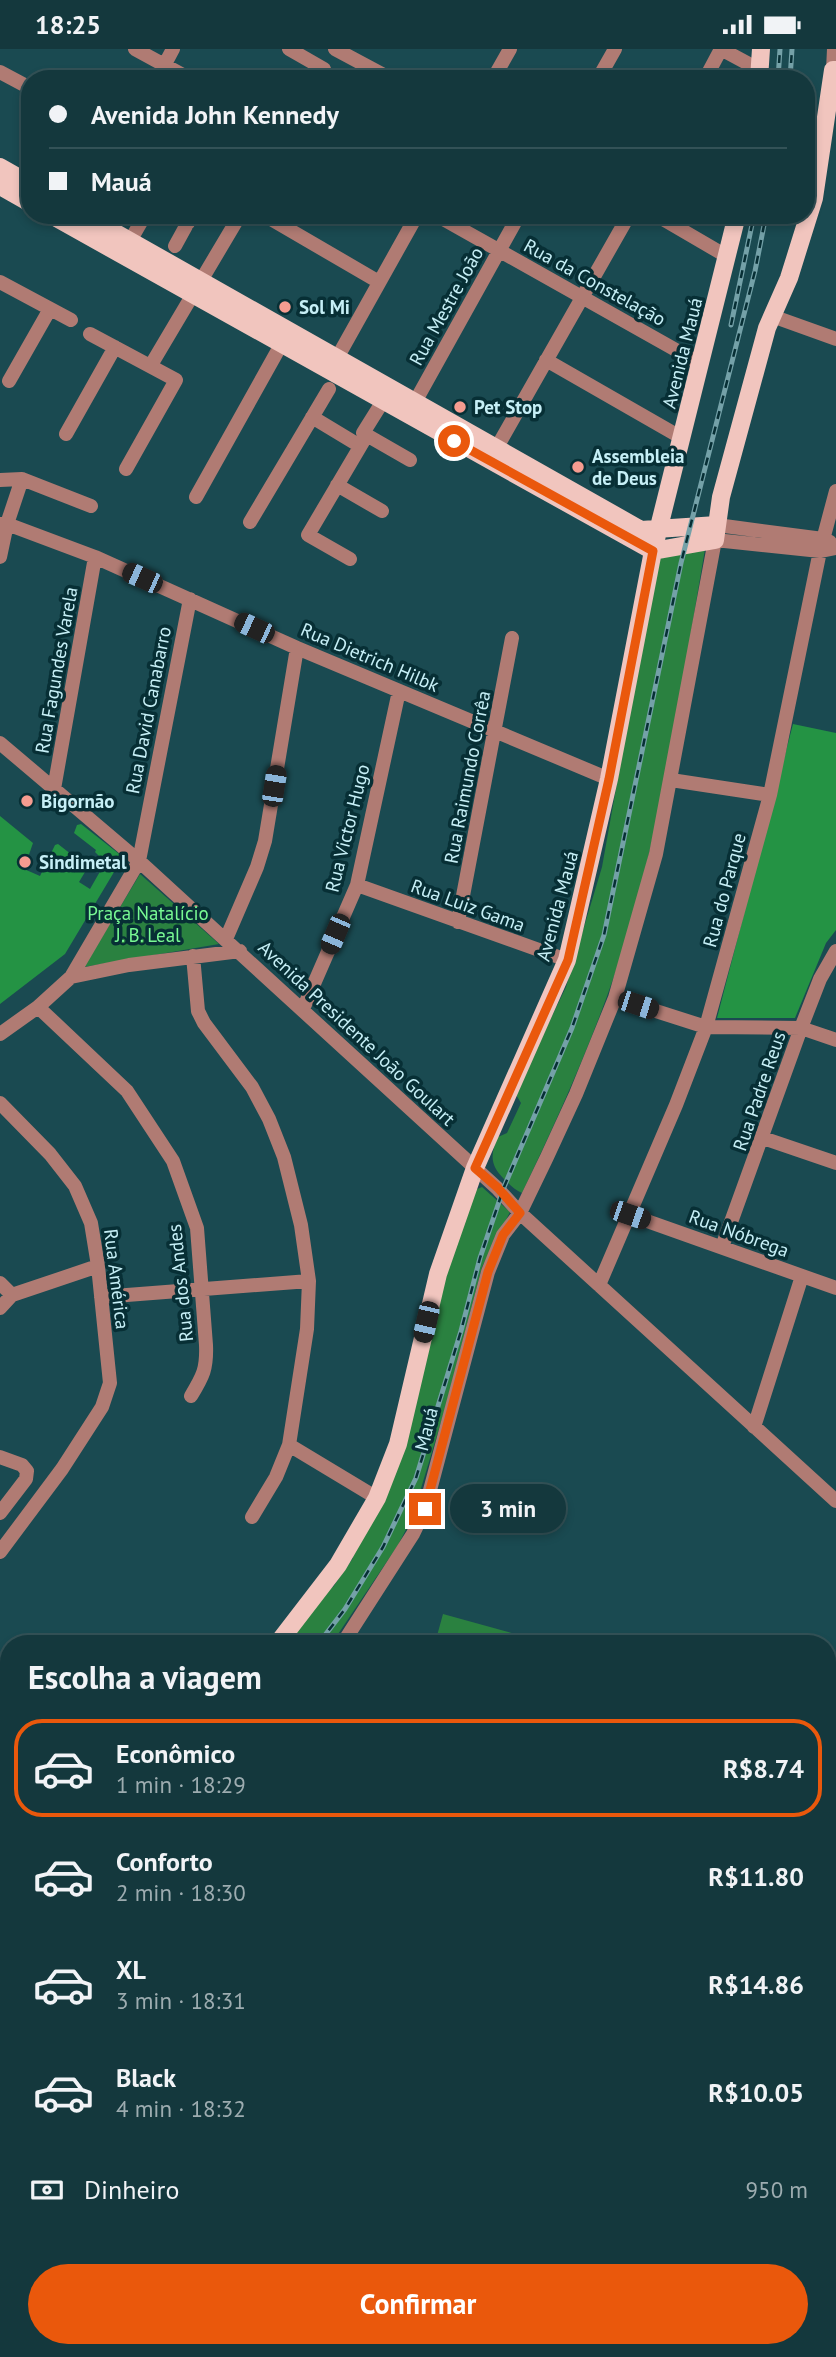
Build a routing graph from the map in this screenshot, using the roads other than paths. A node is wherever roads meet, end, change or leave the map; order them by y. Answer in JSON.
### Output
{"nodes":[{"id":1,"x":135,"y":49,"type":"edge"},
{"id":2,"x":173,"y":49,"type":"edge"},
{"id":3,"x":289,"y":49,"type":"edge"},
{"id":4,"x":335,"y":49,"type":"edge"},
{"id":5,"x":510,"y":49,"type":"edge"},
{"id":6,"x":615,"y":49,"type":"edge"},
{"id":7,"x":721,"y":49,"type":"edge"},
{"id":8,"x":761,"y":49,"type":"edge"},
{"id":9,"x":834,"y":49,"type":"edge"},
{"id":10,"x":164,"y":65,"type":"junction"},
{"id":11,"x":161,"y":70,"type":"edge"},
{"id":12,"x":173,"y":70,"type":"edge"},
{"id":13,"x":316,"y":70,"type":"edge"},
{"id":14,"x":323,"y":70,"type":"edge"},
{"id":15,"x":374,"y":70,"type":"edge"},
{"id":16,"x":498,"y":70,"type":"edge"},
{"id":17,"x":603,"y":70,"type":"edge"},
{"id":18,"x":710,"y":70,"type":"edge"},
{"id":19,"x":753,"y":70,"type":"edge"},
{"id":20,"x":759,"y":70,"type":"edge"},
{"id":21,"x":834,"y":70,"type":"edge"},
{"id":22,"x":0,"y":72,"type":"edge"},
{"id":23,"x":21,"y":83,"type":"edge"},
{"id":24,"x":833,"y":91,"type":"edge"},
{"id":25,"x":0,"y":167,"type":"edge"},
{"id":26,"x":21,"y":179,"type":"edge"},
{"id":27,"x":0,"y":186,"type":"edge"},
{"id":28,"x":815,"y":192,"type":"edge"},
{"id":29,"x":21,"y":198,"type":"edge"},
{"id":30,"x":87,"y":224,"type":"edge"},
{"id":31,"x":90,"y":224,"type":"edge"},
{"id":32,"x":140,"y":224,"type":"edge"},
{"id":33,"x":183,"y":224,"type":"edge"},
{"id":34,"x":235,"y":224,"type":"edge"},
{"id":35,"x":279,"y":224,"type":"edge"},
{"id":36,"x":412,"y":224,"type":"edge"},
{"id":37,"x":452,"y":224,"type":"edge"},
{"id":38,"x":514,"y":224,"type":"edge"},
{"id":39,"x":624,"y":224,"type":"edge"},
{"id":40,"x":672,"y":224,"type":"edge"},
{"id":41,"x":735,"y":224,"type":"edge"},
{"id":42,"x":806,"y":224,"type":"edge"},
{"id":43,"x":130,"y":241,"type":"junction"},
{"id":44,"x":175,"y":246,"type":"dead end"},
{"id":45,"x":498,"y":251,"type":"junction"},
{"id":46,"x":729,"y":257,"type":"junction"},
{"id":47,"x":0,"y":282,"type":"edge"},
{"id":48,"x":379,"y":282,"type":"junction"},
{"id":49,"x":198,"y":288,"type":"junction"},
{"id":50,"x":583,"y":297,"type":"junction"},
{"id":51,"x":50,"y":309,"type":"junction"},
{"id":52,"x":772,"y":316,"type":"junction"},
{"id":53,"x":71,"y":320,"type":"dead end"},
{"id":54,"x":90,"y":334,"type":"dead end"},
{"id":55,"x":836,"y":339,"type":"edge"},
{"id":56,"x":282,"y":343,"type":"junction"},
{"id":57,"x":115,"y":347,"type":"junction"},
{"id":58,"x":546,"y":360,"type":"junction"},
{"id":59,"x":699,"y":363,"type":"junction"},
{"id":60,"x":151,"y":365,"type":"junction"},
{"id":61,"x":332,"y":373,"type":"junction"},
{"id":62,"x":9,"y":381,"type":"dead end"},
{"id":63,"x":383,"y":401,"type":"junction"},
{"id":64,"x":412,"y":408,"type":"junction"},
{"id":65,"x":312,"y":417,"type":"junction"},
{"id":66,"x":66,"y":434,"type":"dead end"},
{"id":67,"x":682,"y":438,"type":"junction"},
{"id":68,"x":364,"y":441,"type":"junction"},
{"id":69,"x":493,"y":454,"type":"junction"},
{"id":70,"x":410,"y":460,"type":"dead end"},
{"id":71,"x":126,"y":469,"type":"dead end"},
{"id":72,"x":22,"y":479,"type":"junction"},
{"id":73,"x":0,"y":480,"type":"edge"},
{"id":74,"x":337,"y":485,"type":"junction"},
{"id":75,"x":836,"y":491,"type":"edge"},
{"id":76,"x":196,"y":497,"type":"dead end"},
{"id":77,"x":91,"y":506,"type":"dead end"},
{"id":78,"x":382,"y":511,"type":"dead end"},
{"id":79,"x":250,"y":522,"type":"dead end"},
{"id":80,"x":4,"y":524,"type":"edge"},
{"id":81,"x":658,"y":529,"type":"junction"},
{"id":82,"x":716,"y":532,"type":"junction"},
{"id":83,"x":829,"y":546,"type":"edge"},
{"id":84,"x":653,"y":551,"type":"junction"},
{"id":85,"x":0,"y":557,"type":"edge"},
{"id":86,"x":95,"y":557,"type":"junction"},
{"id":87,"x":350,"y":559,"type":"dead end"},
{"id":88,"x":190,"y":599,"type":"junction"},
{"id":89,"x":512,"y":638,"type":"dead end"},
{"id":90,"x":297,"y":648,"type":"junction"},
{"id":91,"x":399,"y":691,"type":"junction"},
{"id":92,"x":496,"y":731,"type":"junction"},
{"id":93,"x":0,"y":743,"type":"edge"},
{"id":94,"x":609,"y":779,"type":"junction"},
{"id":95,"x":671,"y":780,"type":"junction"},
{"id":96,"x":54,"y":789,"type":"junction"},
{"id":97,"x":770,"y":795,"type":"junction"},
{"id":98,"x":139,"y":861,"type":"junction"},
{"id":99,"x":357,"y":884,"type":"junction"},
{"id":100,"x":458,"y":922,"type":"junction"},
{"id":101,"x":226,"y":939,"type":"junction"},
{"id":102,"x":240,"y":951,"type":"junction"},
{"id":103,"x":836,"y":951,"type":"edge"},
{"id":104,"x":193,"y":956,"type":"junction"},
{"id":105,"x":568,"y":960,"type":"junction"},
{"id":106,"x":71,"y":977,"type":"junction"},
{"id":107,"x":615,"y":997,"type":"junction"},
{"id":108,"x":38,"y":1007,"type":"junction"},
{"id":109,"x":303,"y":1009,"type":"junction"},
{"id":110,"x":706,"y":1027,"type":"junction"},
{"id":111,"x":801,"y":1028,"type":"junction"},
{"id":112,"x":0,"y":1034,"type":"edge"},
{"id":113,"x":836,"y":1040,"type":"edge"},
{"id":114,"x":0,"y":1103,"type":"edge"},
{"id":115,"x":763,"y":1138,"type":"junction"},
{"id":116,"x":836,"y":1163,"type":"edge"},
{"id":117,"x":475,"y":1168,"type":"junction"},
{"id":118,"x":520,"y":1213,"type":"junction"},
{"id":119,"x":630,"y":1215,"type":"junction"},
{"id":120,"x":722,"y":1247,"type":"junction"},
{"id":121,"x":98,"y":1266,"type":"junction"},
{"id":122,"x":802,"y":1276,"type":"junction"},
{"id":123,"x":309,"y":1281,"type":"junction"},
{"id":124,"x":0,"y":1283,"type":"edge"},
{"id":125,"x":599,"y":1285,"type":"junction"},
{"id":126,"x":836,"y":1288,"type":"edge"},
{"id":127,"x":201,"y":1289,"type":"junction"},
{"id":128,"x":12,"y":1295,"type":"junction"},
{"id":129,"x":101,"y":1297,"type":"junction"},
{"id":130,"x":0,"y":1308,"type":"edge"},
{"id":131,"x":191,"y":1396,"type":"dead end"},
{"id":132,"x":754,"y":1427,"type":"junction"},
{"id":133,"x":289,"y":1445,"type":"junction"},
{"id":134,"x":0,"y":1457,"type":"edge"},
{"id":135,"x":377,"y":1498,"type":"junction"},
{"id":136,"x":836,"y":1501,"type":"edge"},
{"id":137,"x":0,"y":1513,"type":"edge"},
{"id":138,"x":252,"y":1517,"type":"dead end"},
{"id":139,"x":0,"y":1552,"type":"edge"},
{"id":140,"x":284,"y":1635,"type":"edge"},
{"id":141,"x":348,"y":1635,"type":"edge"}],
"edges":[{"from":1,"to":10,"type":"street"},
{"from":2,"to":10,"type":"street"},
{"from":3,"to":13,"type":"street"},
{"from":4,"to":14,"type":"street"},
{"from":4,"to":15,"type":"street"},
{"from":5,"to":16,"type":"street"},
{"from":6,"to":17,"type":"street"},
{"from":7,"to":18,"type":"street"},
{"from":7,"to":19,"type":"street"},
{"from":8,"to":20,"type":"main road"},
{"from":9,"to":21,"type":"street"},
{"from":10,"to":11,"type":"street"},
{"from":10,"to":12,"type":"street"},
{"from":21,"to":24,"type":"main road"},
{"from":22,"to":23,"type":"street"},
{"from":24,"to":28,"type":"main road"},
{"from":25,"to":26,"type":"main road"},
{"from":27,"to":29,"type":"main road"},
{"from":30,"to":49,"type":"main road"},
{"from":31,"to":43,"type":"main road"},
{"from":32,"to":43,"type":"street"},
{"from":33,"to":44,"type":"street"},
{"from":34,"to":49,"type":"street"},
{"from":35,"to":48,"type":"street"},
{"from":36,"to":48,"type":"street"},
{"from":37,"to":45,"type":"street","name":"Rua da Constelação"},
{"from":38,"to":45,"type":"street","name":"Rua Mestre João"},
{"from":39,"to":50,"type":"street"},
{"from":40,"to":46,"type":"street"},
{"from":41,"to":46,"type":"main road","name":"Avenida Mauá"},
{"from":42,"to":52,"type":"main road"},
{"from":43,"to":49,"type":"main road"},
{"from":45,"to":50,"type":"street","name":"Rua da Constelação"},
{"from":45,"to":64,"type":"street","name":"Rua Mestre João"},
{"from":46,"to":59,"type":"main road","name":"Avenida Mauá"},
{"from":47,"to":51,"type":"street"},
{"from":48,"to":61,"type":"street"},
{"from":49,"to":56,"type":"main road"},
{"from":49,"to":60,"type":"street"},
{"from":49,"to":61,"type":"main road"},
{"from":50,"to":58,"type":"street"},
{"from":50,"to":59,"type":"street","name":"Rua da Constelação"},
{"from":51,"to":53,"type":"street"},
{"from":51,"to":62,"type":"street"},
{"from":52,"to":55,"type":"street"},
{"from":52,"to":82,"type":"main road"},
{"from":54,"to":57,"type":"street"},
{"from":56,"to":61,"type":"main road"},
{"from":56,"to":76,"type":"street"},
{"from":57,"to":60,"type":"street"},
{"from":57,"to":66,"type":"street"},
{"from":58,"to":67,"type":"street"},
{"from":58,"to":69,"type":"street"},
{"from":59,"to":67,"type":"main road","name":"Avenida Mauá"},
{"from":60,"to":71,"type":"street"},
{"from":61,"to":63,"type":"main road"},
{"from":61,"to":64,"type":"main road"},
{"from":61,"to":65,"type":"street"},
{"from":63,"to":64,"type":"main road"},
{"from":63,"to":68,"type":"street"},
{"from":64,"to":69,"type":"main road"},
{"from":65,"to":68,"type":"street"},
{"from":65,"to":79,"type":"street"},
{"from":67,"to":81,"type":"main road","name":"Avenida Mauá"},
{"from":68,"to":70,"type":"street"},
{"from":68,"to":74,"type":"street"},
{"from":69,"to":81,"type":"main road"},
{"from":69,"to":84,"type":"main road"},
{"from":72,"to":73,"type":"street"},
{"from":72,"to":77,"type":"street"},
{"from":72,"to":80,"type":"street"},
{"from":74,"to":78,"type":"street"},
{"from":74,"to":87,"type":"street"},
{"from":75,"to":83,"type":"street","name":"Rua do Parque"},
{"from":80,"to":85,"type":"street"},
{"from":80,"to":86,"type":"street","name":"Rua Dietrich Hilbk"},
{"from":81,"to":82,"type":"main road"},
{"from":81,"to":84,"type":"main road","name":"Avenida Mauá"},
{"from":82,"to":83,"type":"street"},
{"from":82,"to":84,"type":"main road"},
{"from":82,"to":95,"type":"street"},
{"from":83,"to":97,"type":"street","name":"Rua do Parque"},
{"from":84,"to":94,"type":"main road","name":"Avenida Mauá"},
{"from":86,"to":88,"type":"street","name":"Rua Dietrich Hilbk"},
{"from":86,"to":96,"type":"street","name":"Rua Fagundes Varela"},
{"from":88,"to":90,"type":"street","name":"Rua Dietrich Hilbk"},
{"from":88,"to":98,"type":"street","name":"Rua David Canabarro"},
{"from":89,"to":92,"type":"street","name":"Rua Raimundo Corrêa"},
{"from":90,"to":91,"type":"street","name":"Rua Dietrich Hilbk"},
{"from":90,"to":101,"type":"street"},
{"from":91,"to":92,"type":"street","name":"Rua Dietrich Hilbk"},
{"from":91,"to":99,"type":"street","name":"Rua Victor Hugo"},
{"from":92,"to":94,"type":"street","name":"Rua Dietrich Hilbk"},
{"from":92,"to":100,"type":"street","name":"Rua Raimundo Corrêa"},
{"from":93,"to":96,"type":"street","name":"Avenida Presidente João Goulart"},
{"from":94,"to":105,"type":"main road","name":"Avenida Mauá"},
{"from":95,"to":97,"type":"street"},
{"from":95,"to":107,"type":"street"},
{"from":96,"to":98,"type":"street","name":"Avenida Presidente João Goulart"},
{"from":97,"to":110,"type":"street","name":"Rua do Parque"},
{"from":98,"to":101,"type":"street","name":"Avenida Presidente João Goulart"},
{"from":98,"to":106,"type":"street","name":"Rua David Canabarro"},
{"from":99,"to":100,"type":"street","name":"Rua Luiz Gama"},
{"from":99,"to":109,"type":"street","name":"Rua Victor Hugo"},
{"from":100,"to":105,"type":"street","name":"Rua Luiz Gama"},
{"from":101,"to":102,"type":"street","name":"Avenida Presidente João Goulart"},
{"from":102,"to":104,"type":"street"},
{"from":102,"to":109,"type":"street","name":"Avenida Presidente João Goulart"},
{"from":103,"to":111,"type":"street","name":"Rua Padre Reus"},
{"from":104,"to":106,"type":"street"},
{"from":104,"to":123,"type":"street"},
{"from":105,"to":117,"type":"main road","name":"Avenida Mauá"},
{"from":106,"to":108,"type":"street"},
{"from":107,"to":110,"type":"street"},
{"from":107,"to":118,"type":"street"},
{"from":108,"to":112,"type":"street"},
{"from":108,"to":127,"type":"street","name":"Rua dos Andes"},
{"from":109,"to":117,"type":"street","name":"Avenida Presidente João Goulart"},
{"from":110,"to":111,"type":"street"},
{"from":110,"to":119,"type":"street","name":"Rua do Parque"},
{"from":111,"to":113,"type":"street"},
{"from":111,"to":115,"type":"street","name":"Rua Padre Reus"},
{"from":114,"to":121,"type":"street","name":"Rua América"},
{"from":115,"to":116,"type":"street"},
{"from":115,"to":120,"type":"street","name":"Rua Padre Reus"},
{"from":117,"to":118,"type":"street","name":"Avenida Presidente João Goulart"},
{"from":117,"to":135,"type":"main road","name":"Avenida Mauá"},
{"from":118,"to":125,"type":"street","name":"Avenida Presidente João Goulart"},
{"from":118,"to":141,"type":"street","name":"Mauá"},
{"from":119,"to":120,"type":"street","name":"Rua Nóbrega"},
{"from":119,"to":125,"type":"street","name":"Rua do Parque"},
{"from":120,"to":122,"type":"street","name":"Rua Nóbrega"},
{"from":121,"to":128,"type":"street"},
{"from":121,"to":129,"type":"street","name":"Rua América"},
{"from":122,"to":126,"type":"street","name":"Rua Nóbrega"},
{"from":122,"to":132,"type":"street"},
{"from":123,"to":127,"type":"street"},
{"from":123,"to":133,"type":"street"},
{"from":124,"to":128,"type":"street"},
{"from":125,"to":132,"type":"street","name":"Avenida Presidente João Goulart"},
{"from":127,"to":129,"type":"street"},
{"from":127,"to":131,"type":"street","name":"Rua dos Andes"},
{"from":128,"to":130,"type":"street"},
{"from":129,"to":139,"type":"street","name":"Rua América"},
{"from":132,"to":136,"type":"street","name":"Avenida Presidente João Goulart"},
{"from":133,"to":135,"type":"street"},
{"from":133,"to":138,"type":"street"},
{"from":134,"to":137,"type":"street"},
{"from":135,"to":140,"type":"main road","name":"Avenida Mauá"}]}
